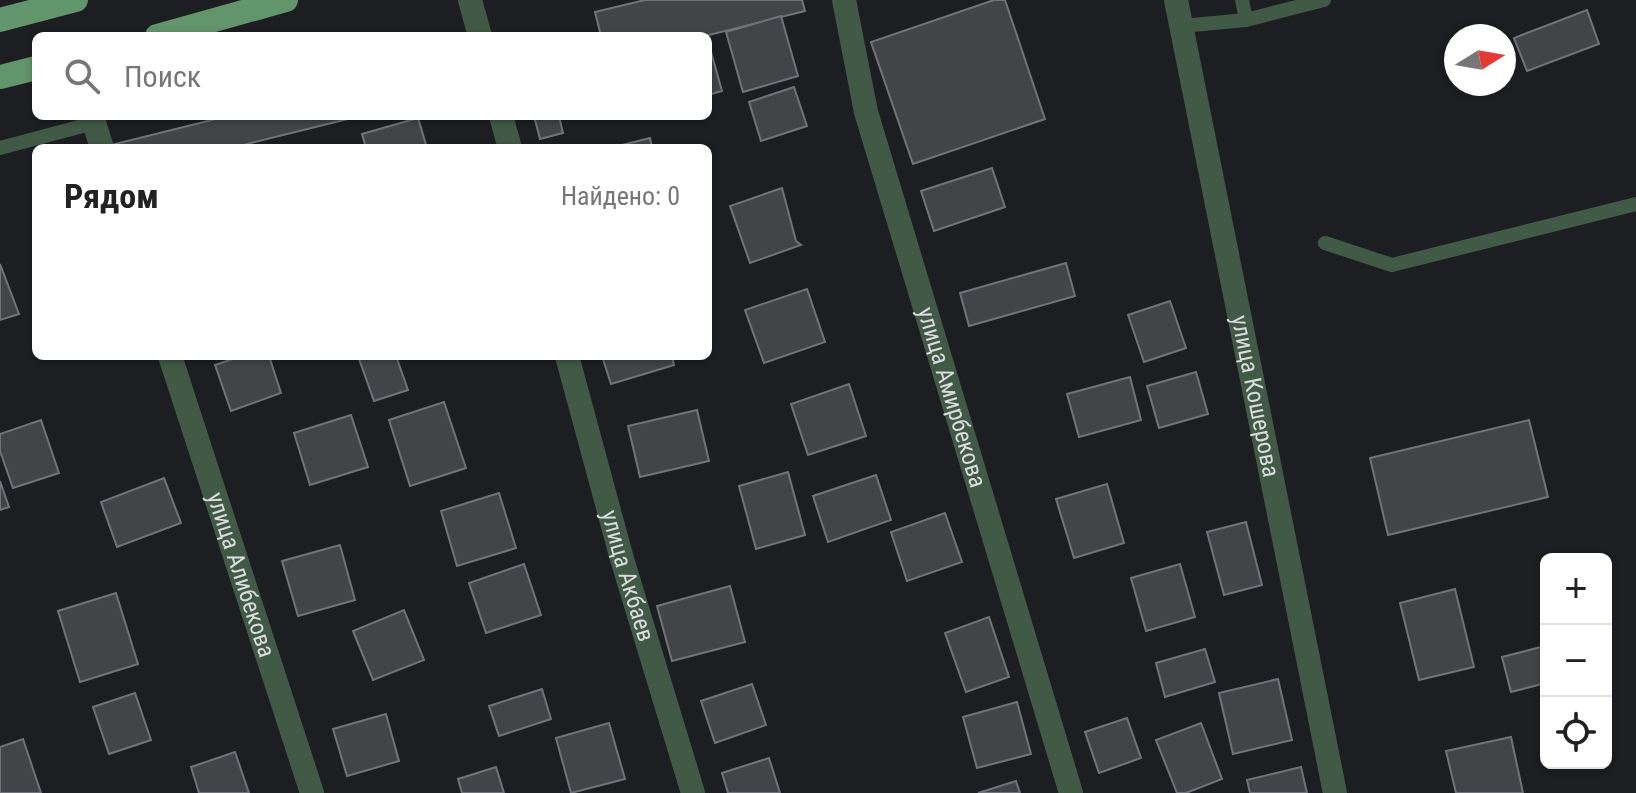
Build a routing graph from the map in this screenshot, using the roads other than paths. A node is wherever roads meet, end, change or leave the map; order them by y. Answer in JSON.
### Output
{"nodes":[{"id":1,"x":76,"y":0,"type":"edge"},
{"id":2,"x":286,"y":0,"type":"edge"},
{"id":3,"x":470,"y":0,"type":"edge"},
{"id":4,"x":844,"y":0,"type":"edge"},
{"id":5,"x":1176,"y":0,"type":"edge"},
{"id":6,"x":1242,"y":0,"type":"edge"},
{"id":7,"x":1324,"y":0,"type":"edge"},
{"id":8,"x":0,"y":20,"type":"edge"},
{"id":9,"x":1246,"y":20,"type":"junction"},
{"id":10,"x":1182,"y":26,"type":"junction"},
{"id":11,"x":171,"y":32,"type":"edge"},
{"id":12,"x":479,"y":32,"type":"edge"},
{"id":13,"x":32,"y":69,"type":"edge"},
{"id":14,"x":0,"y":77,"type":"edge"},
{"id":15,"x":93,"y":120,"type":"edge"},
{"id":16,"x":502,"y":120,"type":"edge"},
{"id":17,"x":101,"y":144,"type":"edge"},
{"id":18,"x":509,"y":144,"type":"edge"},
{"id":19,"x":0,"y":148,"type":"edge"},
{"id":20,"x":1636,"y":204,"type":"edge"},
{"id":21,"x":1325,"y":243,"type":"dead end"},
{"id":22,"x":171,"y":360,"type":"edge"},
{"id":23,"x":568,"y":360,"type":"edge"},
{"id":24,"x":312,"y":793,"type":"edge"},
{"id":25,"x":693,"y":793,"type":"edge"},
{"id":26,"x":1071,"y":793,"type":"edge"},
{"id":27,"x":1335,"y":793,"type":"edge"}],
"edges":[{"from":1,"to":8,"type":"main road"},
{"from":2,"to":11,"type":"main road"},
{"from":3,"to":12,"type":"street"},
{"from":4,"to":26,"type":"street","name":"улица Амирбекова"},
{"from":5,"to":10,"type":"street","name":"улица Кошерова"},
{"from":6,"to":9,"type":"lane"},
{"from":7,"to":9,"type":"lane"},
{"from":9,"to":10,"type":"lane"},
{"from":10,"to":27,"type":"street","name":"улица Кошерова"},
{"from":13,"to":14,"type":"main road"},
{"from":15,"to":17,"type":"street"},
{"from":15,"to":19,"type":"lane"},
{"from":16,"to":18,"type":"street"},
{"from":20,"to":21,"type":"lane"},
{"from":22,"to":24,"type":"street","name":"улица Алибекова"},
{"from":23,"to":25,"type":"street","name":"улица Акбаев"}]}
